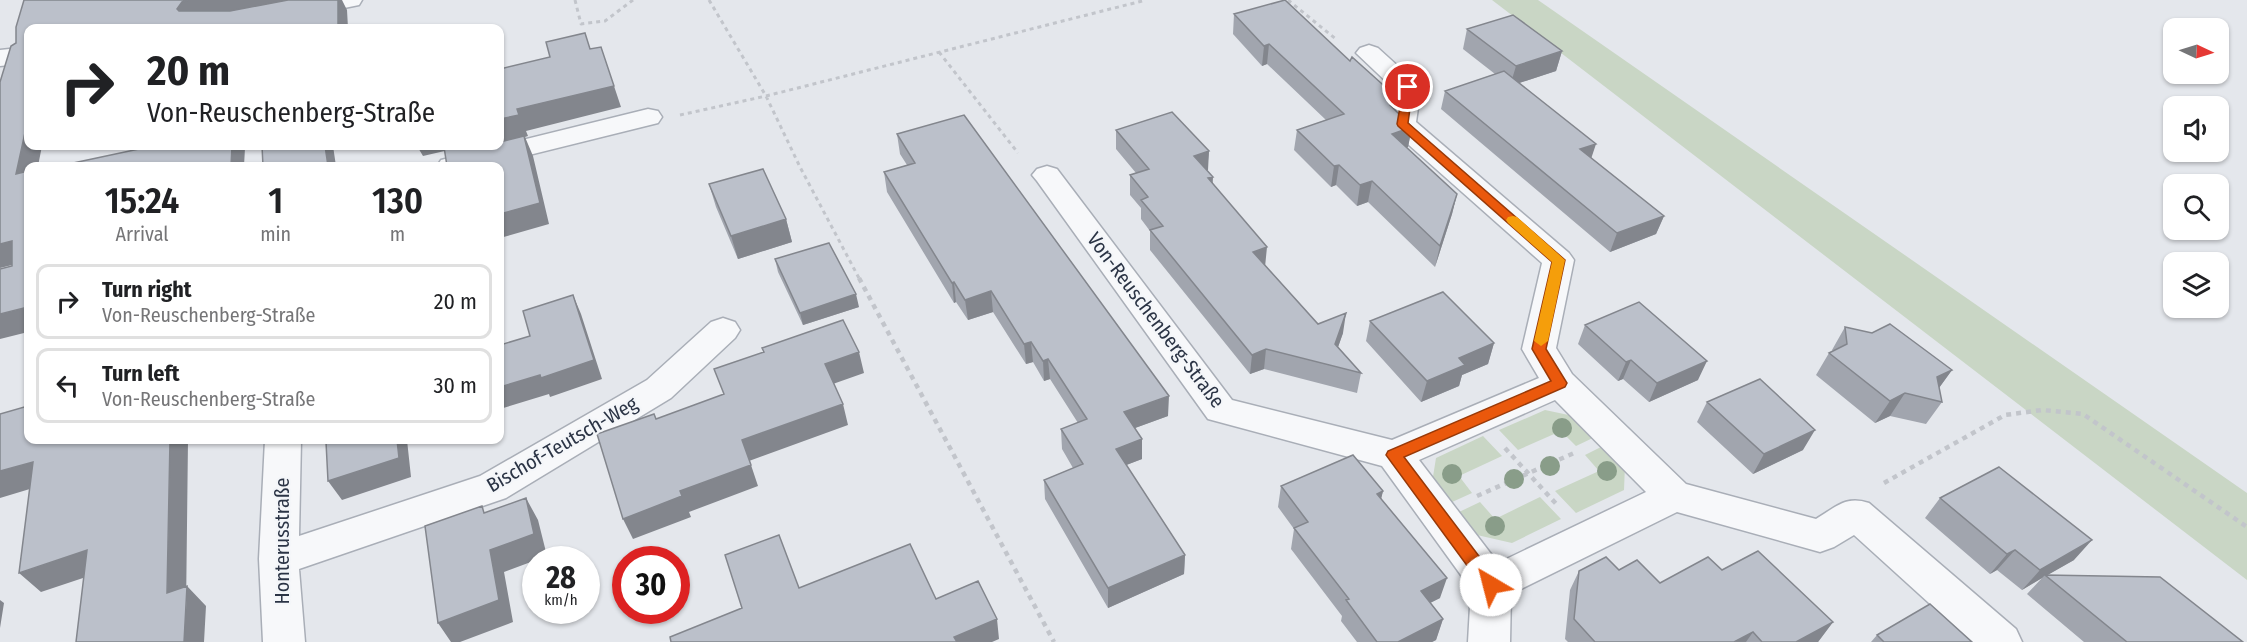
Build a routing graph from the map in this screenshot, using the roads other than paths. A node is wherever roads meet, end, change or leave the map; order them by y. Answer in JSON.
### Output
{"nodes":[{"id":1,"x":350,"y":0,"type":"edge"},
{"id":2,"x":283,"y":13,"type":"edge"},
{"id":3,"x":1369,"y":53,"type":"road end"},
{"id":4,"x":24,"y":56,"type":"edge"},
{"id":5,"x":0,"y":58,"type":"edge"},
{"id":6,"x":648,"y":117,"type":"road end"},
{"id":7,"x":467,"y":162,"type":"edge"},
{"id":8,"x":1047,"y":175,"type":"road end"},
{"id":9,"x":723,"y":330,"type":"dead end"},
{"id":10,"x":1560,"y":383,"type":"junction"},
{"id":11,"x":283,"y":444,"type":"edge"},
{"id":12,"x":1394,"y":455,"type":"junction"},
{"id":13,"x":1674,"y":496,"type":"junction"},
{"id":14,"x":279,"y":559,"type":"junction"},
{"id":15,"x":1491,"y":585,"type":"junction"},
{"id":16,"x":284,"y":642,"type":"edge"},
{"id":17,"x":1489,"y":642,"type":"edge"},
{"id":18,"x":2001,"y":642,"type":"edge"}],
"edges":[{"from":1,"to":2,"type":"street"},
{"from":3,"to":10,"type":"street"},
{"from":4,"to":5,"type":"street"},
{"from":6,"to":7,"type":"street"},
{"from":8,"to":12,"type":"street","name":"Von-Reuschenberg-Straße"},
{"from":9,"to":14,"type":"street","name":"Bischof-Teutsch-Weg"},
{"from":10,"to":12,"type":"street"},
{"from":10,"to":13,"type":"street"},
{"from":11,"to":14,"type":"street","name":"Honterusstraße"},
{"from":12,"to":15,"type":"street"},
{"from":13,"to":15,"type":"street"},
{"from":13,"to":18,"type":"street"},
{"from":14,"to":16,"type":"street","name":"Honterusstraße"},
{"from":15,"to":17,"type":"street"}]}
